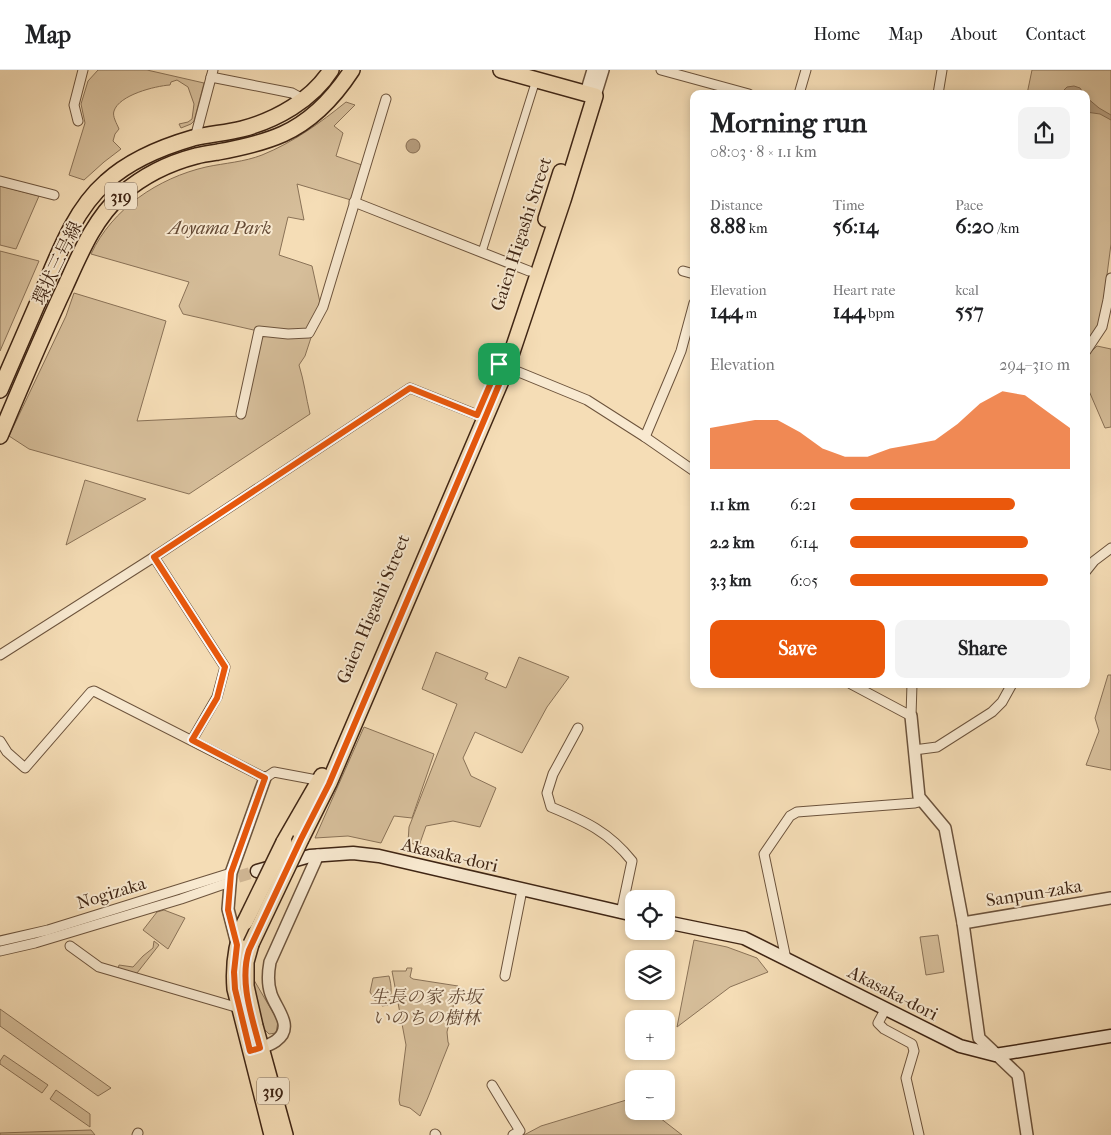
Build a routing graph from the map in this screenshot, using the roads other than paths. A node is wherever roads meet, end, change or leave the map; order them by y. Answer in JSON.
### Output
{"nodes":[{"id":1,"x":83,"y":70,"type":"edge"},
{"id":2,"x":331,"y":70,"type":"edge"},
{"id":3,"x":352,"y":70,"type":"edge"},
{"id":4,"x":500,"y":70,"type":"edge"},
{"id":5,"x":593,"y":70,"type":"edge"},
{"id":6,"x":603,"y":70,"type":"edge"},
{"id":7,"x":661,"y":70,"type":"edge"},
{"id":8,"x":806,"y":70,"type":"edge"},
{"id":9,"x":942,"y":70,"type":"edge"},
{"id":10,"x":212,"y":74,"type":"edge"},
{"id":11,"x":536,"y":80,"type":"junction"},
{"id":12,"x":734,"y":90,"type":"edge"},
{"id":13,"x":800,"y":90,"type":"edge"},
{"id":14,"x":939,"y":90,"type":"edge"},
{"id":15,"x":591,"y":95,"type":"junction"},
{"id":16,"x":303,"y":99,"type":"junction"},
{"id":17,"x":386,"y":99,"type":"dead end"},
{"id":18,"x":78,"y":120,"type":"dead end"},
{"id":19,"x":194,"y":138,"type":"junction"},
{"id":20,"x":0,"y":181,"type":"edge"},
{"id":21,"x":54,"y":195,"type":"dead end"},
{"id":22,"x":354,"y":202,"type":"junction"},
{"id":23,"x":482,"y":252,"type":"junction"},
{"id":24,"x":529,"y":271,"type":"junction"},
{"id":25,"x":684,"y":271,"type":"dead end"},
{"id":26,"x":690,"y":273,"type":"edge"},
{"id":27,"x":1111,"y":278,"type":"edge"},
{"id":28,"x":690,"y":318,"type":"edge"},
{"id":29,"x":1090,"y":344,"type":"edge"},
{"id":30,"x":503,"y":366,"type":"junction"},
{"id":31,"x":0,"y":390,"type":"edge"},
{"id":32,"x":241,"y":414,"type":"dead end"},
{"id":33,"x":481,"y":417,"type":"junction"},
{"id":34,"x":0,"y":436,"type":"edge"},
{"id":35,"x":645,"y":437,"type":"junction"},
{"id":36,"x":690,"y":468,"type":"edge"},
{"id":37,"x":1111,"y":548,"type":"edge"},
{"id":38,"x":154,"y":557,"type":"junction"},
{"id":39,"x":1090,"y":566,"type":"edge"},
{"id":40,"x":0,"y":655,"type":"edge"},
{"id":41,"x":858,"y":688,"type":"edge"},
{"id":42,"x":912,"y":688,"type":"edge"},
{"id":43,"x":1010,"y":688,"type":"edge"},
{"id":44,"x":911,"y":716,"type":"junction"},
{"id":45,"x":578,"y":728,"type":"dead end"},
{"id":46,"x":192,"y":740,"type":"junction"},
{"id":47,"x":0,"y":741,"type":"edge"},
{"id":48,"x":914,"y":750,"type":"junction"},
{"id":49,"x":265,"y":778,"type":"junction"},
{"id":50,"x":324,"y":782,"type":"junction"},
{"id":51,"x":923,"y":801,"type":"junction"},
{"id":52,"x":318,"y":855,"type":"junction"},
{"id":53,"x":257,"y":871,"type":"tunnel mouth"},
{"id":54,"x":230,"y":878,"type":"junction"},
{"id":55,"x":522,"y":890,"type":"junction"},
{"id":56,"x":629,"y":890,"type":"edge"},
{"id":57,"x":1111,"y":898,"type":"edge"},
{"id":58,"x":625,"y":914,"type":"edge"},
{"id":59,"x":963,"y":923,"type":"junction"},
{"id":60,"x":675,"y":924,"type":"edge"},
{"id":61,"x":0,"y":941,"type":"edge"},
{"id":62,"x":244,"y":944,"type":"junction"},
{"id":63,"x":70,"y":946,"type":"dead end"},
{"id":64,"x":0,"y":950,"type":"edge"},
{"id":65,"x":786,"y":959,"type":"junction"},
{"id":66,"x":505,"y":976,"type":"dead end"},
{"id":67,"x":239,"y":1008,"type":"junction"},
{"id":68,"x":885,"y":1010,"type":"junction"},
{"id":69,"x":1111,"y":1036,"type":"edge"},
{"id":70,"x":255,"y":1049,"type":"junction"},
{"id":71,"x":995,"y":1054,"type":"junction"},
{"id":72,"x":492,"y":1085,"type":"dead end"},
{"id":73,"x":272,"y":1135,"type":"edge"},
{"id":74,"x":285,"y":1135,"type":"edge"},
{"id":75,"x":514,"y":1135,"type":"edge"},
{"id":76,"x":919,"y":1135,"type":"edge"},
{"id":77,"x":1027,"y":1135,"type":"edge"}],
"edges":[{"from":1,"to":18,"type":"street"},
{"from":2,"to":16,"type":"main road","name":"環状三号線","number":"319"},
{"from":3,"to":34,"type":"main road","name":"環状三号線","number":"319"},
{"from":4,"to":11,"type":"main road"},
{"from":5,"to":15,"type":"street"},
{"from":6,"to":15,"type":"street"},
{"from":7,"to":12,"type":"street"},
{"from":8,"to":13,"type":"street"},
{"from":9,"to":14,"type":"street"},
{"from":10,"to":16,"type":"street"},
{"from":10,"to":19,"type":"street"},
{"from":11,"to":15,"type":"main road"},
{"from":11,"to":23,"type":"street"},
{"from":15,"to":24,"type":"main road","name":"Gaien Higashi Street","number":"319"},
{"from":15,"to":30,"type":"main road","name":"Gaien Higashi Street","number":"319"},
{"from":16,"to":19,"type":"main road","name":"環状三号線","number":"319"},
{"from":17,"to":22,"type":"street"},
{"from":19,"to":31,"type":"main road","name":"環状三号線","number":"319"},
{"from":20,"to":21,"type":"street"},
{"from":22,"to":23,"type":"street"},
{"from":22,"to":32,"type":"street"},
{"from":23,"to":24,"type":"street"},
{"from":24,"to":30,"type":"main road","name":"Gaien Higashi Street","number":"319"},
{"from":25,"to":26,"type":"street"},
{"from":27,"to":29,"type":"street"},
{"from":28,"to":35,"type":"street"},
{"from":30,"to":33,"type":"main road","name":"Gaien Higashi Street","number":"319"},
{"from":30,"to":35,"type":"street"},
{"from":33,"to":38,"type":"street"},
{"from":33,"to":50,"type":"main road","name":"Gaien Higashi Street","number":"319"},
{"from":35,"to":36,"type":"street"},
{"from":37,"to":39,"type":"street"},
{"from":38,"to":40,"type":"street"},
{"from":38,"to":46,"type":"street"},
{"from":41,"to":44,"type":"street"},
{"from":42,"to":44,"type":"street"},
{"from":43,"to":48,"type":"street"},
{"from":44,"to":48,"type":"street"},
{"from":45,"to":56,"type":"street"},
{"from":46,"to":47,"type":"street"},
{"from":46,"to":49,"type":"street"},
{"from":48,"to":51,"type":"street"},
{"from":49,"to":50,"type":"street"},
{"from":49,"to":54,"type":"street"},
{"from":50,"to":62,"type":"main road","name":"Gaien Higashi Street","number":"319","bridge":true},
{"from":50,"to":62,"type":"main road","name":"Gaien Higashi Street","number":"319","bridge":true},
{"from":51,"to":59,"type":"street"},
{"from":51,"to":65,"type":"street"},
{"from":52,"to":53,"type":"main road","name":"Akasaka-dori"},
{"from":52,"to":55,"type":"main road","name":"Akasaka-dori"},
{"from":52,"to":70,"type":"street"},
{"from":54,"to":61,"type":"street","name":"Nogizaka"},
{"from":54,"to":62,"type":"street"},
{"from":54,"to":64,"type":"street","name":"Nogizaka"},
{"from":55,"to":58,"type":"main road","name":"Akasaka-dori"},
{"from":55,"to":66,"type":"street"},
{"from":57,"to":59,"type":"street","name":"Sanpun-zaka"},
{"from":59,"to":71,"type":"street"},
{"from":60,"to":65,"type":"main road","name":"Akasaka-dori"},
{"from":62,"to":67,"type":"main road","name":"Gaien Higashi Street","number":"319"},
{"from":62,"to":70,"type":"main road","name":"Gaien Higashi Street","number":"319"},
{"from":63,"to":67,"type":"street"},
{"from":65,"to":68,"type":"main road","name":"Akasaka-dori"},
{"from":67,"to":70,"type":"main road","name":"Gaien Higashi Street","number":"319"},
{"from":68,"to":71,"type":"main road","name":"Akasaka-dori"},
{"from":68,"to":76,"type":"street"},
{"from":69,"to":71,"type":"main road","name":"Akasaka-dori"},
{"from":70,"to":73,"type":"main road","name":"Gaien Higashi Street","number":"319"},
{"from":70,"to":74,"type":"main road","name":"Gaien Higashi Street","number":"319"},
{"from":71,"to":77,"type":"street"},
{"from":72,"to":75,"type":"street"}]}
